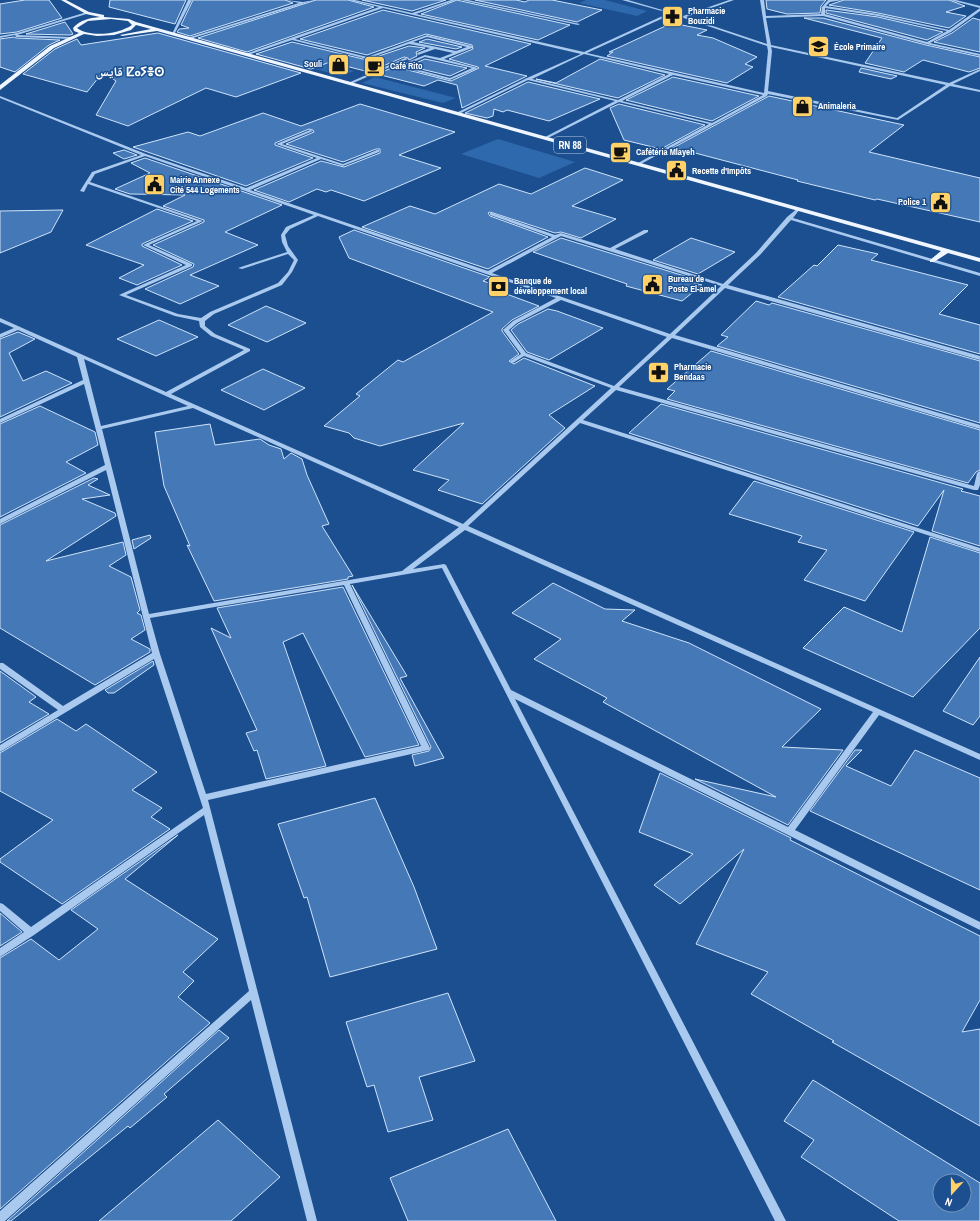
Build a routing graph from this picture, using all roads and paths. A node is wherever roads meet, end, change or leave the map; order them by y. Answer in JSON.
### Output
{"nodes":[{"id":1,"x":63,"y":0,"type":"edge"},
{"id":2,"x":190,"y":0,"type":"edge"},
{"id":3,"x":288,"y":0,"type":"edge"},
{"id":4,"x":314,"y":0,"type":"edge"},
{"id":5,"x":352,"y":0,"type":"edge"},
{"id":6,"x":454,"y":0,"type":"edge"},
{"id":7,"x":463,"y":0,"type":"edge"},
{"id":8,"x":624,"y":0,"type":"edge"},
{"id":9,"x":732,"y":0,"type":"edge"},
{"id":10,"x":762,"y":0,"type":"edge"},
{"id":11,"x":841,"y":0,"type":"edge"},
{"id":12,"x":952,"y":0,"type":"edge"},
{"id":13,"x":302,"y":3,"type":"junction"},
{"id":14,"x":383,"y":7,"type":"junction"},
{"id":15,"x":824,"y":7,"type":"junction"},
{"id":16,"x":980,"y":9,"type":"edge"},
{"id":17,"x":88,"y":13,"type":"junction"},
{"id":18,"x":672,"y":13,"type":"junction"},
{"id":19,"x":413,"y":14,"type":"junction"},
{"id":20,"x":824,"y":15,"type":"junction"},
{"id":21,"x":682,"y":17,"type":"junction"},
{"id":22,"x":764,"y":17,"type":"junction"},
{"id":23,"x":111,"y":18,"type":"junction"},
{"id":24,"x":84,"y":22,"type":"junction"},
{"id":25,"x":134,"y":23,"type":"junction"},
{"id":26,"x":578,"y":24,"type":"dead end"},
{"id":27,"x":160,"y":30,"type":"junction"},
{"id":28,"x":950,"y":31,"type":"junction"},
{"id":29,"x":83,"y":33,"type":"junction"},
{"id":30,"x":173,"y":33,"type":"junction"},
{"id":31,"x":103,"y":34,"type":"junction"},
{"id":32,"x":0,"y":36,"type":"edge"},
{"id":33,"x":8,"y":36,"type":"junction"},
{"id":34,"x":71,"y":38,"type":"junction"},
{"id":35,"x":189,"y":38,"type":"junction"},
{"id":36,"x":293,"y":39,"type":"junction"},
{"id":37,"x":410,"y":43,"type":"junction"},
{"id":38,"x":927,"y":43,"type":"junction"},
{"id":39,"x":768,"y":45,"type":"junction"},
{"id":40,"x":434,"y":48,"type":"junction"},
{"id":41,"x":456,"y":53,"type":"junction"},
{"id":42,"x":247,"y":54,"type":"junction"},
{"id":43,"x":582,"y":54,"type":"junction"},
{"id":44,"x":980,"y":55,"type":"edge"},
{"id":45,"x":440,"y":59,"type":"junction"},
{"id":46,"x":980,"y":70,"type":"edge"},
{"id":47,"x":672,"y":74,"type":"junction"},
{"id":48,"x":528,"y":79,"type":"junction"},
{"id":49,"x":350,"y":83,"type":"junction"},
{"id":50,"x":950,"y":84,"type":"junction"},
{"id":51,"x":0,"y":88,"type":"edge"},
{"id":52,"x":980,"y":91,"type":"edge"},
{"id":53,"x":766,"y":94,"type":"junction"},
{"id":54,"x":0,"y":97,"type":"edge"},
{"id":55,"x":619,"y":101,"type":"junction"},
{"id":56,"x":458,"y":114,"type":"junction"},
{"id":57,"x":713,"y":124,"type":"junction"},
{"id":58,"x":311,"y":131,"type":"dead end"},
{"id":59,"x":546,"y":138,"type":"junction"},
{"id":60,"x":378,"y":151,"type":"dead end"},
{"id":61,"x":145,"y":155,"type":"junction"},
{"id":62,"x":320,"y":158,"type":"junction"},
{"id":63,"x":639,"y":164,"type":"junction"},
{"id":64,"x":87,"y":182,"type":"junction"},
{"id":65,"x":246,"y":190,"type":"junction"},
{"id":66,"x":82,"y":191,"type":"dead end"},
{"id":67,"x":798,"y":209,"type":"junction"},
{"id":68,"x":319,"y":214,"type":"junction"},
{"id":69,"x":492,"y":214,"type":"dead end"},
{"id":70,"x":789,"y":218,"type":"junction"},
{"id":71,"x":646,"y":231,"type":"dead end"},
{"id":72,"x":556,"y":237,"type":"junction"},
{"id":73,"x":610,"y":250,"type":"junction"},
{"id":74,"x":946,"y":251,"type":"junction"},
{"id":75,"x":290,"y":252,"type":"junction"},
{"id":76,"x":980,"y":260,"type":"edge"},
{"id":77,"x":932,"y":261,"type":"junction"},
{"id":78,"x":240,"y":268,"type":"dead end"},
{"id":79,"x":488,"y":273,"type":"junction"},
{"id":80,"x":980,"y":275,"type":"edge"},
{"id":81,"x":725,"y":286,"type":"junction"},
{"id":82,"x":560,"y":298,"type":"junction"},
{"id":83,"x":0,"y":320,"type":"edge"},
{"id":84,"x":202,"y":320,"type":"junction"},
{"id":85,"x":19,"y":328,"type":"junction"},
{"id":86,"x":0,"y":336,"type":"edge"},
{"id":87,"x":671,"y":336,"type":"junction"},
{"id":88,"x":524,"y":354,"type":"junction"},
{"id":89,"x":80,"y":356,"type":"junction"},
{"id":90,"x":980,"y":358,"type":"edge"},
{"id":91,"x":513,"y":361,"type":"dead end"},
{"id":92,"x":86,"y":381,"type":"junction"},
{"id":93,"x":614,"y":388,"type":"junction"},
{"id":94,"x":167,"y":394,"type":"junction"},
{"id":95,"x":194,"y":406,"type":"junction"},
{"id":96,"x":0,"y":421,"type":"edge"},
{"id":97,"x":579,"y":421,"type":"junction"},
{"id":98,"x":980,"y":427,"type":"edge"},
{"id":99,"x":98,"y":428,"type":"junction"},
{"id":100,"x":108,"y":466,"type":"junction"},
{"id":101,"x":980,"y":474,"type":"edge"},
{"id":102,"x":978,"y":490,"type":"edge"},
{"id":103,"x":0,"y":522,"type":"edge"},
{"id":104,"x":464,"y":527,"type":"junction"},
{"id":105,"x":980,"y":550,"type":"edge"},
{"id":106,"x":404,"y":573,"type":"junction"},
{"id":107,"x":346,"y":583,"type":"junction"},
{"id":108,"x":146,"y":617,"type":"junction"},
{"id":109,"x":156,"y":654,"type":"junction"},
{"id":110,"x":0,"y":665,"type":"edge"},
{"id":111,"x":508,"y":692,"type":"junction"},
{"id":112,"x":63,"y":710,"type":"junction"},
{"id":113,"x":878,"y":711,"type":"junction"},
{"id":114,"x":0,"y":749,"type":"edge"},
{"id":115,"x":980,"y":757,"type":"edge"},
{"id":116,"x":203,"y":798,"type":"junction"},
{"id":117,"x":207,"y":809,"type":"junction"},
{"id":118,"x":789,"y":832,"type":"junction"},
{"id":119,"x":0,"y":906,"type":"edge"},
{"id":120,"x":980,"y":926,"type":"edge"},
{"id":121,"x":31,"y":932,"type":"junction"},
{"id":122,"x":0,"y":953,"type":"edge"},
{"id":123,"x":253,"y":993,"type":"junction"},
{"id":124,"x":0,"y":1218,"type":"edge"},
{"id":125,"x":312,"y":1221,"type":"edge"},
{"id":126,"x":781,"y":1221,"type":"edge"}],
"edges":[{"from":1,"to":17,"type":"main road"},
{"from":2,"to":30,"type":"street"},
{"from":3,"to":13,"type":"street"},
{"from":4,"to":13,"type":"street"},
{"from":5,"to":14,"type":"street"},
{"from":6,"to":19,"type":"street"},
{"from":7,"to":26,"type":"street"},
{"from":8,"to":18,"type":"street"},
{"from":9,"to":21,"type":"street"},
{"from":10,"to":22,"type":"street"},
{"from":11,"to":15,"type":"street"},
{"from":12,"to":16,"type":"street"},
{"from":13,"to":35,"type":"street"},
{"from":14,"to":19,"type":"street"},
{"from":14,"to":36,"type":"street"},
{"from":15,"to":20,"type":"street"},
{"from":15,"to":28,"type":"street"},
{"from":16,"to":28,"type":"street"},
{"from":17,"to":23,"type":"main road"},
{"from":17,"to":24,"type":"main road"},
{"from":17,"to":33,"type":"street"},
{"from":18,"to":21,"type":"street"},
{"from":18,"to":43,"type":"street"},
{"from":19,"to":43,"type":"street"},
{"from":20,"to":22,"type":"street"},
{"from":20,"to":38,"type":"street"},
{"from":21,"to":39,"type":"street"},
{"from":22,"to":39,"type":"street"},
{"from":23,"to":24,"type":"main road"},
{"from":23,"to":25,"type":"main road"},
{"from":24,"to":29,"type":"main road"},
{"from":25,"to":27,"type":"main road","number":"RN 88"},
{"from":25,"to":31,"type":"main road"},
{"from":27,"to":30,"type":"main road","number":"RN 88"},
{"from":27,"to":31,"type":"main road","number":"RN 88"},
{"from":28,"to":38,"type":"street"},
{"from":29,"to":31,"type":"main road"},
{"from":29,"to":34,"type":"main road"},
{"from":30,"to":35,"type":"main road","number":"RN 88"},
{"from":32,"to":33,"type":"street"},
{"from":33,"to":34,"type":"street"},
{"from":34,"to":51,"type":"main road"},
{"from":35,"to":42,"type":"main road","number":"RN 88"},
{"from":36,"to":37,"type":"street"},
{"from":36,"to":42,"type":"street"},
{"from":37,"to":40,"type":"street"},
{"from":37,"to":41,"type":"street"},
{"from":38,"to":44,"type":"street"},
{"from":39,"to":50,"type":"street"},
{"from":39,"to":53,"type":"street"},
{"from":40,"to":41,"type":"street"},
{"from":40,"to":49,"type":"street"},
{"from":41,"to":45,"type":"street"},
{"from":42,"to":49,"type":"main road","number":"RN 88"},
{"from":43,"to":47,"type":"street"},
{"from":43,"to":48,"type":"street"},
{"from":45,"to":45,"type":"street"},
{"from":46,"to":50,"type":"street"},
{"from":47,"to":53,"type":"street"},
{"from":47,"to":55,"type":"street"},
{"from":48,"to":55,"type":"street"},
{"from":48,"to":56,"type":"street"},
{"from":49,"to":56,"type":"main road","number":"RN 88"},
{"from":50,"to":52,"type":"street"},
{"from":50,"to":53,"type":"street"},
{"from":53,"to":57,"type":"street"},
{"from":54,"to":61,"type":"street"},
{"from":55,"to":57,"type":"street"},
{"from":55,"to":59,"type":"street"},
{"from":56,"to":59,"type":"main road","number":"RN 88"},
{"from":57,"to":63,"type":"street"},
{"from":58,"to":62,"type":"street"},
{"from":59,"to":63,"type":"main road","number":"RN 88"},
{"from":60,"to":62,"type":"street"},
{"from":61,"to":64,"type":"street"},
{"from":61,"to":65,"type":"street"},
{"from":62,"to":65,"type":"street"},
{"from":63,"to":67,"type":"main road","number":"RN 88"},
{"from":64,"to":66,"type":"street"},
{"from":64,"to":84,"type":"street"},
{"from":65,"to":68,"type":"street"},
{"from":67,"to":70,"type":"street"},
{"from":67,"to":74,"type":"main road","number":"RN 88"},
{"from":68,"to":75,"type":"street"},
{"from":68,"to":79,"type":"street"},
{"from":69,"to":72,"type":"street"},
{"from":70,"to":77,"type":"street"},
{"from":70,"to":81,"type":"street"},
{"from":71,"to":73,"type":"street"},
{"from":72,"to":73,"type":"street"},
{"from":72,"to":79,"type":"street"},
{"from":73,"to":81,"type":"street"},
{"from":74,"to":76,"type":"main road","number":"RN 88"},
{"from":74,"to":77,"type":"main road"},
{"from":75,"to":78,"type":"street"},
{"from":75,"to":84,"type":"street"},
{"from":77,"to":80,"type":"street"},
{"from":79,"to":82,"type":"street"},
{"from":81,"to":87,"type":"street"},
{"from":81,"to":90,"type":"street"},
{"from":82,"to":87,"type":"street"},
{"from":82,"to":88,"type":"street"},
{"from":83,"to":85,"type":"street"},
{"from":84,"to":94,"type":"street"},
{"from":85,"to":86,"type":"street"},
{"from":85,"to":89,"type":"street"},
{"from":87,"to":93,"type":"street"},
{"from":87,"to":98,"type":"street"},
{"from":88,"to":91,"type":"street"},
{"from":88,"to":93,"type":"street"},
{"from":89,"to":92,"type":"street"},
{"from":89,"to":94,"type":"street"},
{"from":92,"to":96,"type":"street"},
{"from":92,"to":99,"type":"street"},
{"from":93,"to":97,"type":"street"},
{"from":93,"to":102,"type":"street"},
{"from":94,"to":95,"type":"street"},
{"from":95,"to":99,"type":"street"},
{"from":95,"to":104,"type":"street"},
{"from":97,"to":104,"type":"street"},
{"from":97,"to":105,"type":"street"},
{"from":99,"to":100,"type":"street"},
{"from":100,"to":103,"type":"street"},
{"from":100,"to":108,"type":"street"},
{"from":101,"to":102,"type":"street"},
{"from":104,"to":106,"type":"street"},
{"from":104,"to":113,"type":"street"},
{"from":106,"to":107,"type":"street"},
{"from":106,"to":111,"type":"street"},
{"from":107,"to":108,"type":"street"},
{"from":107,"to":116,"type":"street"},
{"from":108,"to":109,"type":"street"},
{"from":109,"to":112,"type":"street"},
{"from":109,"to":116,"type":"street"},
{"from":110,"to":112,"type":"street"},
{"from":111,"to":118,"type":"street"},
{"from":111,"to":126,"type":"street"},
{"from":112,"to":114,"type":"street"},
{"from":113,"to":115,"type":"street"},
{"from":113,"to":118,"type":"street"},
{"from":116,"to":117,"type":"street"},
{"from":117,"to":121,"type":"street"},
{"from":117,"to":123,"type":"street"},
{"from":118,"to":120,"type":"street"},
{"from":119,"to":121,"type":"street"},
{"from":121,"to":122,"type":"street"},
{"from":123,"to":124,"type":"street"},
{"from":123,"to":125,"type":"street"}]}
